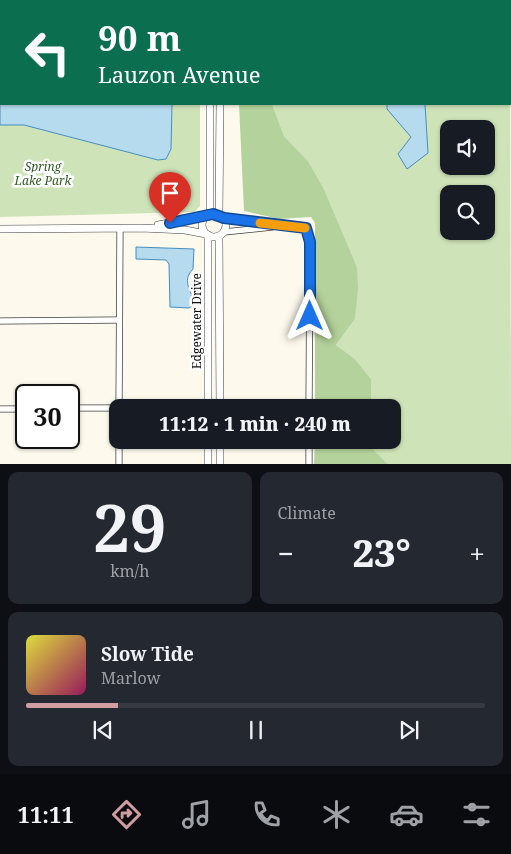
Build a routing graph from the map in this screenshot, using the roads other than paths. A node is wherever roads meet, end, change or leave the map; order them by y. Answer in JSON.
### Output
{"nodes":[{"id":1,"x":210,"y":105,"type":"edge"},
{"id":2,"x":220,"y":105,"type":"edge"},
{"id":3,"x":208,"y":215,"type":"junction"},
{"id":4,"x":222,"y":216,"type":"junction"},
{"id":5,"x":284,"y":226,"type":"junction"},
{"id":6,"x":120,"y":228,"type":"junction"},
{"id":7,"x":141,"y":228,"type":"junction"},
{"id":8,"x":0,"y":229,"type":"edge"},
{"id":9,"x":207,"y":235,"type":"junction"},
{"id":10,"x":221,"y":235,"type":"junction"},
{"id":11,"x":120,"y":320,"type":"junction"},
{"id":12,"x":0,"y":321,"type":"edge"},
{"id":13,"x":118,"y":399,"type":"edge"},
{"id":14,"x":208,"y":399,"type":"edge"},
{"id":15,"x":220,"y":399,"type":"edge"},
{"id":16,"x":310,"y":399,"type":"edge"},
{"id":17,"x":80,"y":408,"type":"edge"},
{"id":18,"x":109,"y":408,"type":"edge"},
{"id":19,"x":0,"y":409,"type":"edge"},
{"id":20,"x":15,"y":409,"type":"edge"},
{"id":21,"x":119,"y":449,"type":"edge"},
{"id":22,"x":208,"y":449,"type":"edge"},
{"id":23,"x":220,"y":449,"type":"edge"},
{"id":24,"x":309,"y":449,"type":"edge"},
{"id":25,"x":119,"y":464,"type":"edge"},
{"id":26,"x":208,"y":464,"type":"edge"},
{"id":27,"x":220,"y":464,"type":"edge"},
{"id":28,"x":309,"y":464,"type":"edge"}],
"edges":[{"from":1,"to":3,"type":"street"},
{"from":2,"to":4,"type":"street"},
{"from":3,"to":4,"type":"street"},
{"from":3,"to":7,"type":"street"},
{"from":3,"to":9,"type":"street"},
{"from":4,"to":5,"type":"street"},
{"from":4,"to":10,"type":"street"},
{"from":5,"to":10,"type":"street"},
{"from":5,"to":16,"type":"street"},
{"from":6,"to":7,"type":"street"},
{"from":6,"to":8,"type":"street"},
{"from":6,"to":11,"type":"street"},
{"from":7,"to":9,"type":"street"},
{"from":9,"to":10,"type":"street"},
{"from":9,"to":14,"type":"street","name":"Edgewater Drive"},
{"from":10,"to":15,"type":"street","name":"Edgewater Drive"},
{"from":11,"to":12,"type":"street"},
{"from":11,"to":13,"type":"street"},
{"from":17,"to":18,"type":"street"},
{"from":19,"to":20,"type":"street"},
{"from":21,"to":25,"type":"street"},
{"from":22,"to":26,"type":"street"},
{"from":23,"to":27,"type":"street"},
{"from":24,"to":28,"type":"street"}]}
